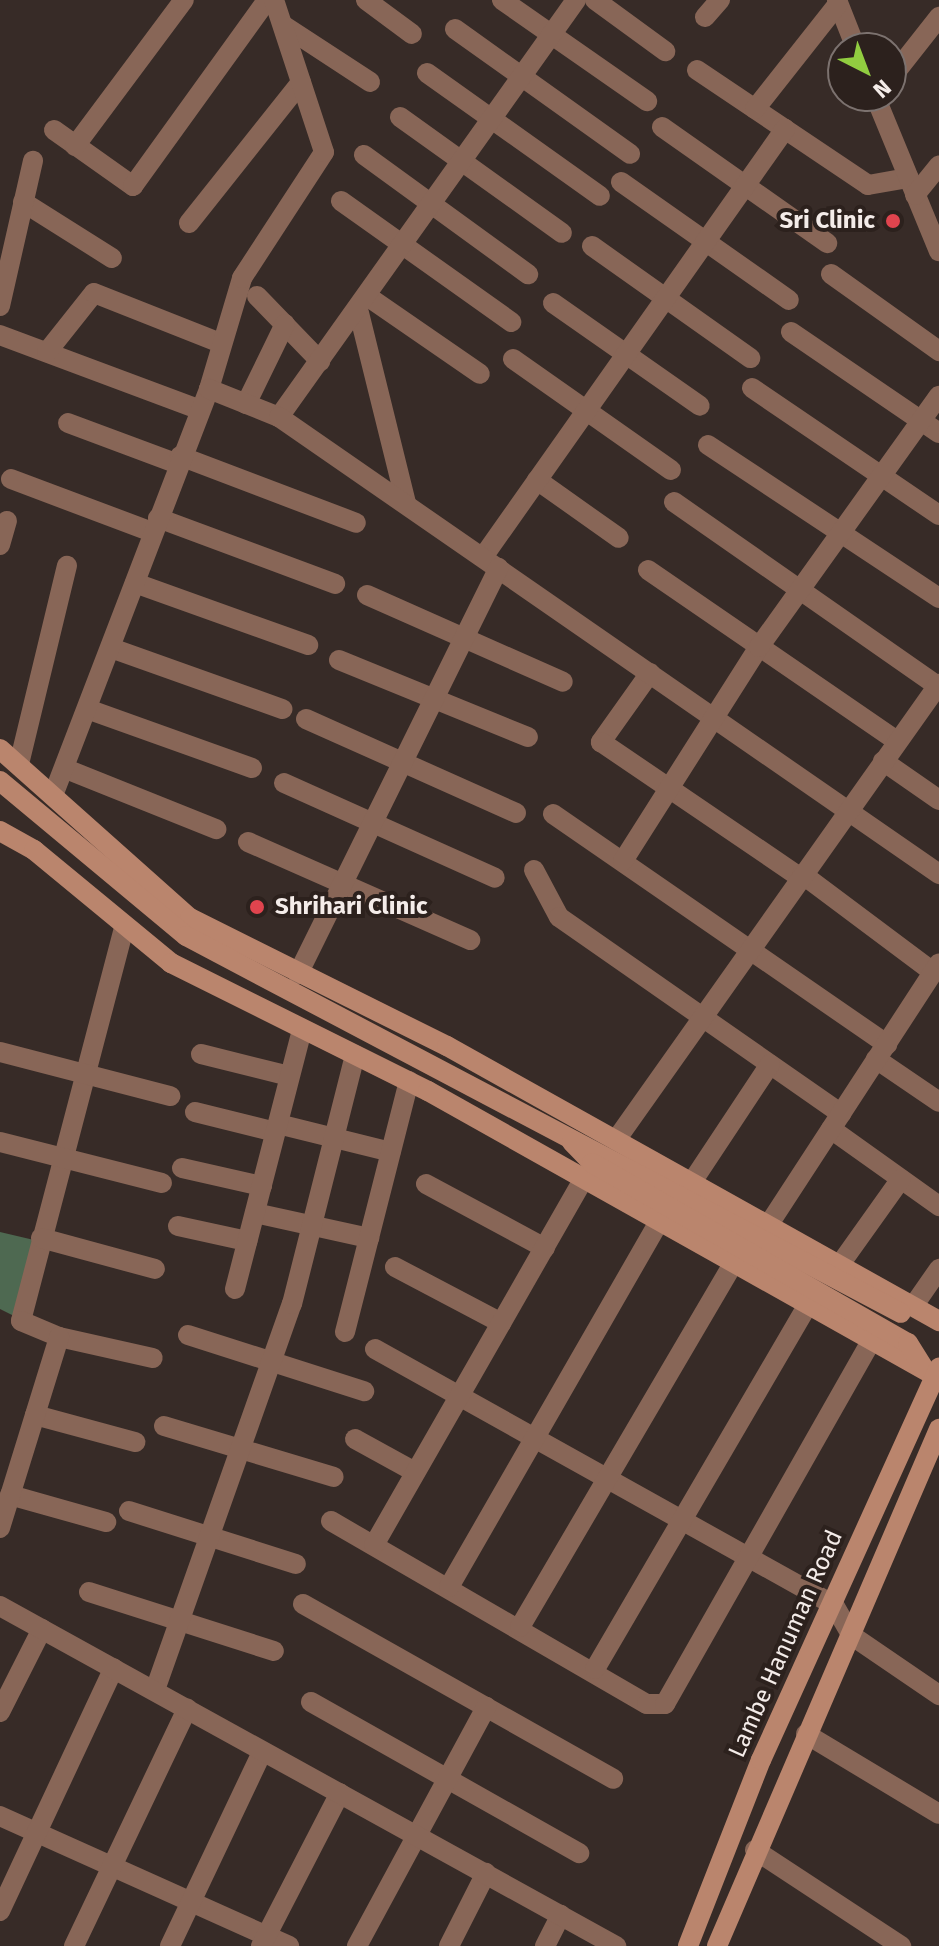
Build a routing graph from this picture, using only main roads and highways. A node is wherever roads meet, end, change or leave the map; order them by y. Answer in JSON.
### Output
{"nodes":[{"id":1,"x":0,"y":749,"type":"edge"},
{"id":2,"x":0,"y":781,"type":"edge"},
{"id":3,"x":70,"y":807,"type":"junction"},
{"id":4,"x":53,"y":827,"type":"junction"},
{"id":5,"x":0,"y":831,"type":"edge"},
{"id":6,"x":34,"y":850,"type":"junction"},
{"id":7,"x":572,"y":1142,"type":"junction"},
{"id":8,"x":939,"y":1322,"type":"edge"},
{"id":9,"x":934,"y":1373,"type":"edge"},
{"id":10,"x":939,"y":1429,"type":"edge"},
{"id":11,"x":719,"y":1945,"type":"edge"},
{"id":12,"x":688,"y":1946,"type":"edge"}],
"edges":[{"from":1,"to":3,"type":"main road"},
{"from":2,"to":4,"type":"main road"},
{"from":3,"to":4,"type":"main road"},
{"from":3,"to":8,"type":"main road"},
{"from":4,"to":6,"type":"main road"},
{"from":4,"to":7,"type":"main road"},
{"from":5,"to":6,"type":"main road"},
{"from":6,"to":9,"type":"main road"},
{"from":7,"to":8,"type":"main road"},
{"from":7,"to":9,"type":"main road"},
{"from":9,"to":12,"type":"main road","name":"Lambe Hanuman Road"},
{"from":10,"to":11,"type":"main road"}]}
